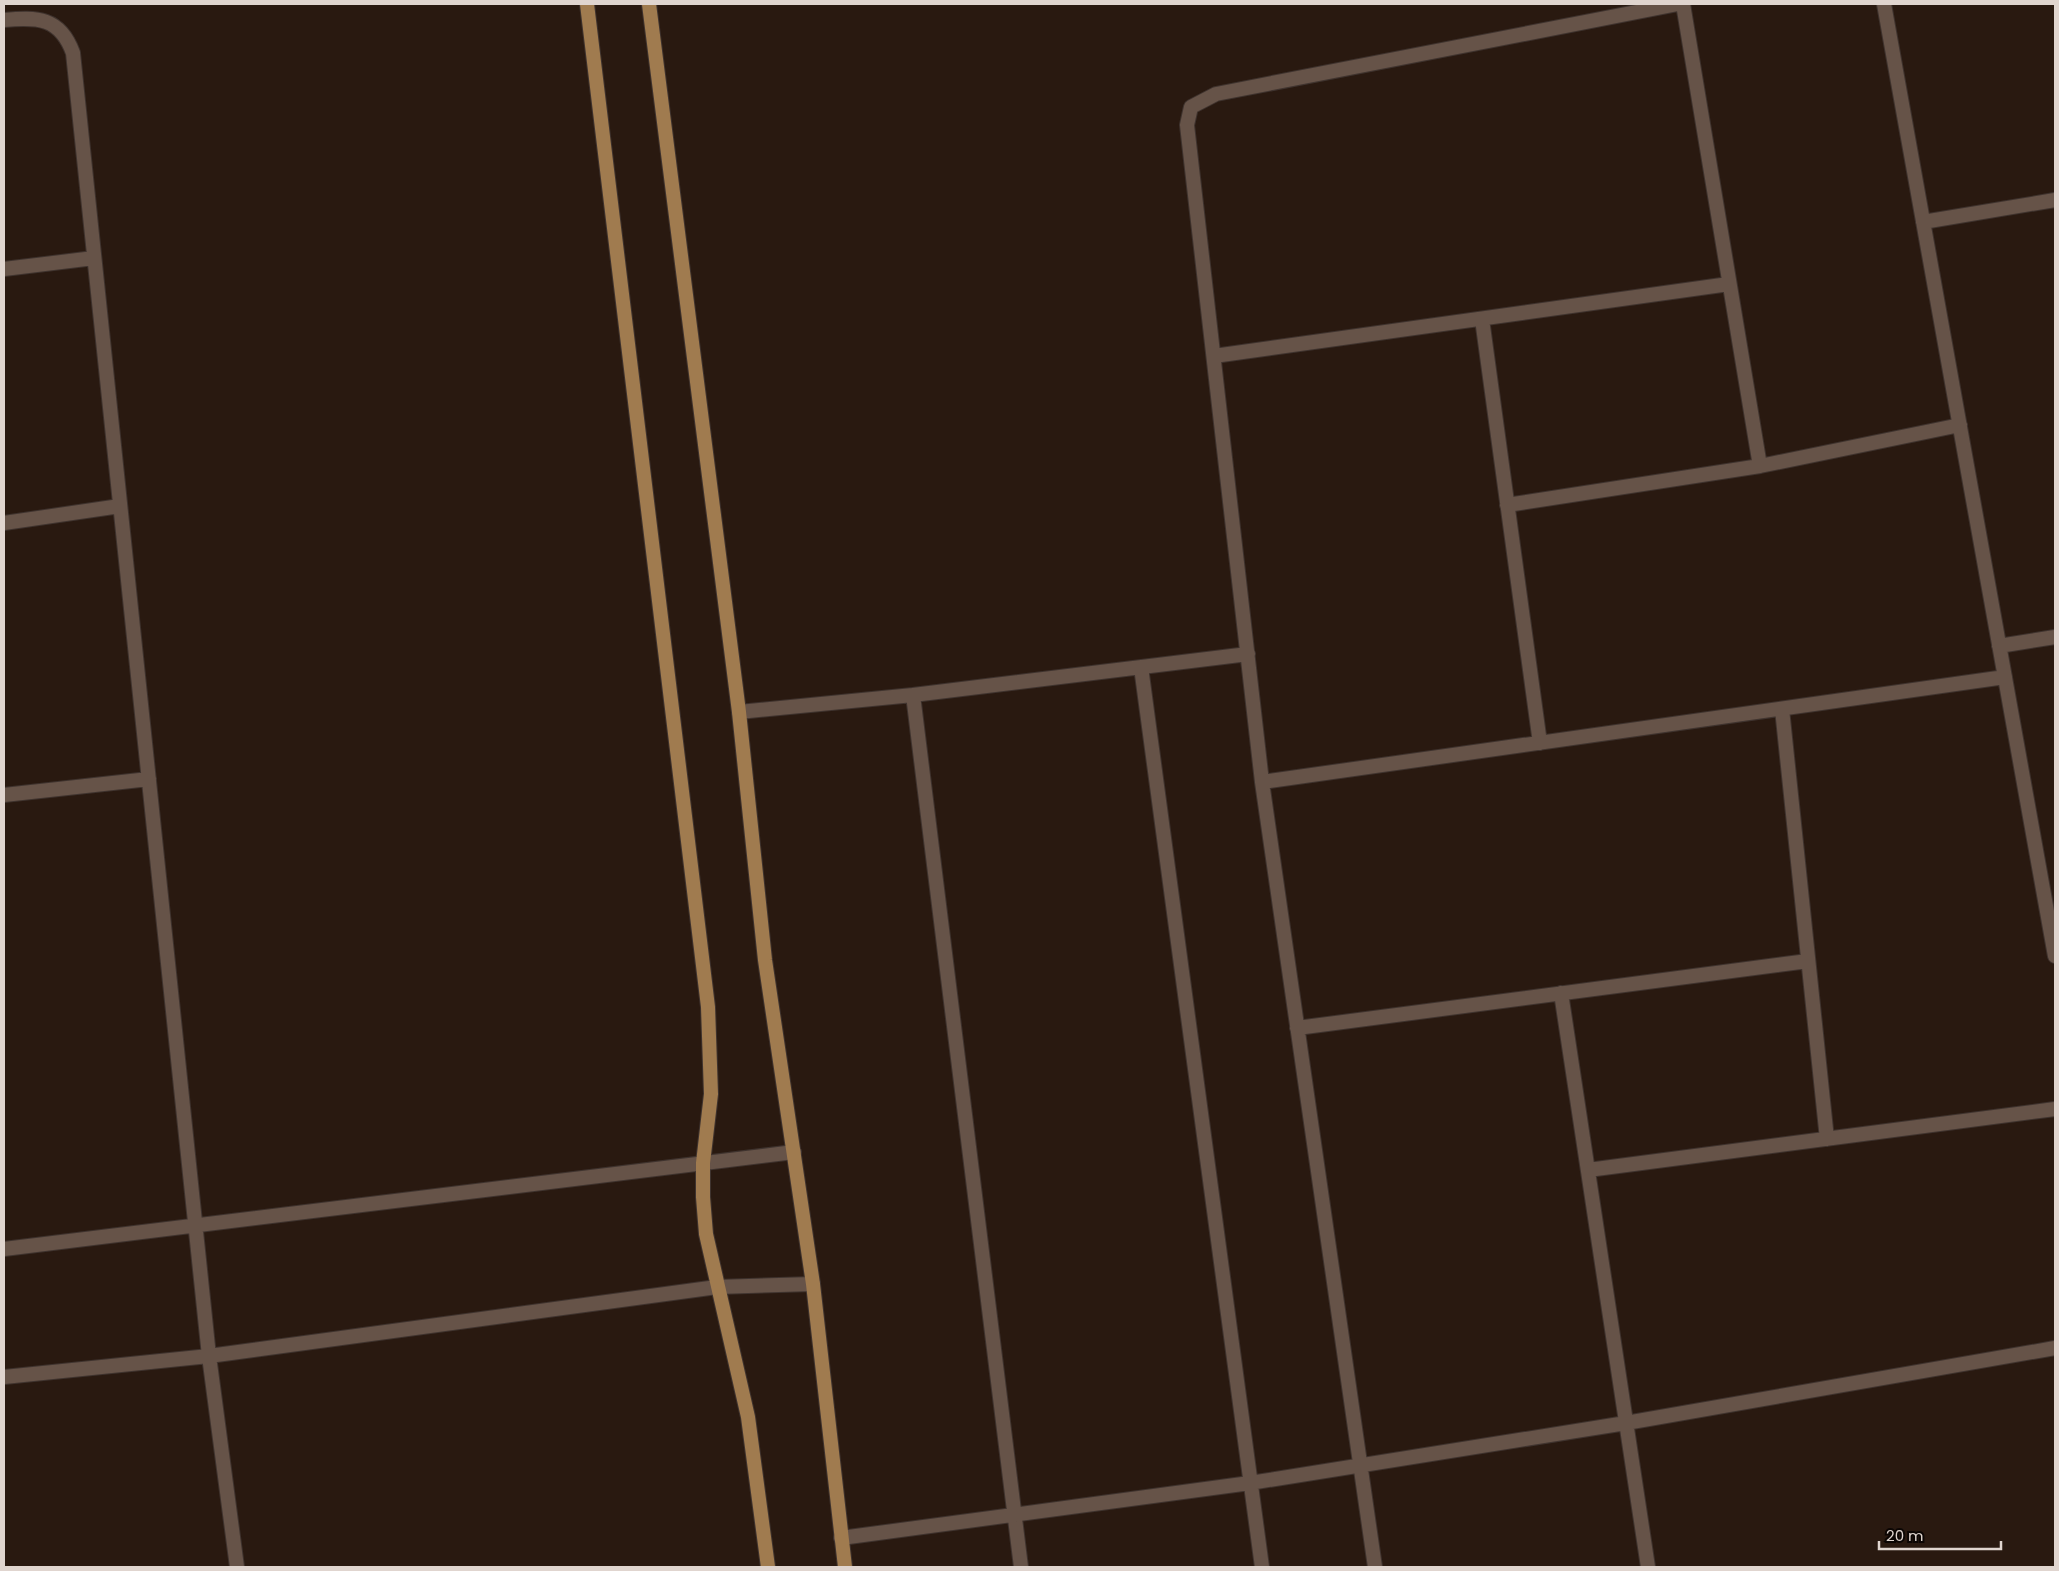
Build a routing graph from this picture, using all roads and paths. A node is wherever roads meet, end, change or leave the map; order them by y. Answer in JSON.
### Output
{"nodes":[{"id":1,"x":587,"y":4,"type":"edge"},
{"id":2,"x":649,"y":4,"type":"edge"},
{"id":3,"x":1678,"y":4,"type":"edge"},
{"id":4,"x":1683,"y":4,"type":"edge"},
{"id":5,"x":1884,"y":4,"type":"edge"},
{"id":6,"x":4,"y":20,"type":"edge"},
{"id":7,"x":2055,"y":200,"type":"edge"},
{"id":8,"x":1923,"y":222,"type":"junction"},
{"id":9,"x":94,"y":258,"type":"junction"},
{"id":10,"x":4,"y":269,"type":"edge"},
{"id":11,"x":1729,"y":284,"type":"junction"},
{"id":12,"x":1482,"y":319,"type":"junction"},
{"id":13,"x":1214,"y":356,"type":"junction"},
{"id":14,"x":1960,"y":425,"type":"junction"},
{"id":15,"x":1760,"y":466,"type":"junction"},
{"id":16,"x":1507,"y":505,"type":"junction"},
{"id":17,"x":120,"y":506,"type":"junction"},
{"id":18,"x":4,"y":522,"type":"edge"},
{"id":19,"x":2055,"y":636,"type":"edge"},
{"id":20,"x":2000,"y":646,"type":"junction"},
{"id":21,"x":1248,"y":654,"type":"junction"},
{"id":22,"x":1142,"y":667,"type":"junction"},
{"id":23,"x":2005,"y":677,"type":"junction"},
{"id":24,"x":913,"y":695,"type":"junction"},
{"id":25,"x":1782,"y":709,"type":"junction"},
{"id":26,"x":739,"y":712,"type":"junction"},
{"id":27,"x":1540,"y":743,"type":"junction"},
{"id":28,"x":148,"y":779,"type":"junction"},
{"id":29,"x":1262,"y":782,"type":"junction"},
{"id":30,"x":4,"y":796,"type":"edge"},
{"id":31,"x":2051,"y":903,"type":"edge"},
{"id":32,"x":2055,"y":956,"type":"edge"},
{"id":33,"x":1808,"y":961,"type":"junction"},
{"id":34,"x":1561,"y":993,"type":"junction"},
{"id":35,"x":1297,"y":1028,"type":"junction"},
{"id":36,"x":2055,"y":1109,"type":"edge"},
{"id":37,"x":1827,"y":1139,"type":"junction"},
{"id":38,"x":794,"y":1152,"type":"junction"},
{"id":39,"x":703,"y":1163,"type":"junction"},
{"id":40,"x":1588,"y":1170,"type":"junction"},
{"id":41,"x":196,"y":1227,"type":"junction"},
{"id":42,"x":4,"y":1249,"type":"edge"},
{"id":43,"x":813,"y":1284,"type":"junction"},
{"id":44,"x":717,"y":1288,"type":"junction"},
{"id":45,"x":2055,"y":1348,"type":"edge"},
{"id":46,"x":209,"y":1356,"type":"junction"},
{"id":47,"x":4,"y":1377,"type":"edge"},
{"id":48,"x":1626,"y":1423,"type":"junction"},
{"id":49,"x":1360,"y":1466,"type":"junction"},
{"id":50,"x":1250,"y":1484,"type":"junction"},
{"id":51,"x":1014,"y":1514,"type":"junction"},
{"id":52,"x":841,"y":1538,"type":"junction"},
{"id":53,"x":237,"y":1567,"type":"edge"},
{"id":54,"x":768,"y":1567,"type":"edge"},
{"id":55,"x":845,"y":1567,"type":"edge"},
{"id":56,"x":1021,"y":1567,"type":"edge"},
{"id":57,"x":1262,"y":1567,"type":"edge"},
{"id":58,"x":1375,"y":1567,"type":"edge"},
{"id":59,"x":1648,"y":1567,"type":"edge"}],
"edges":[{"from":1,"to":39,"type":"main road"},
{"from":2,"to":26,"type":"main road"},
{"from":3,"to":13,"type":"street"},
{"from":4,"to":11,"type":"street"},
{"from":5,"to":8,"type":"street"},
{"from":6,"to":9,"type":"street"},
{"from":7,"to":8,"type":"street"},
{"from":8,"to":14,"type":"street"},
{"from":9,"to":10,"type":"street"},
{"from":9,"to":17,"type":"street"},
{"from":11,"to":12,"type":"street"},
{"from":11,"to":15,"type":"street"},
{"from":12,"to":13,"type":"street"},
{"from":12,"to":16,"type":"street"},
{"from":13,"to":21,"type":"street"},
{"from":14,"to":15,"type":"street"},
{"from":14,"to":20,"type":"street"},
{"from":15,"to":16,"type":"street"},
{"from":16,"to":27,"type":"street"},
{"from":17,"to":18,"type":"street"},
{"from":17,"to":28,"type":"street"},
{"from":19,"to":20,"type":"street"},
{"from":20,"to":23,"type":"street"},
{"from":21,"to":22,"type":"street"},
{"from":21,"to":29,"type":"street"},
{"from":22,"to":24,"type":"street"},
{"from":22,"to":50,"type":"street"},
{"from":23,"to":25,"type":"street"},
{"from":23,"to":31,"type":"street"},
{"from":24,"to":26,"type":"street"},
{"from":24,"to":51,"type":"street"},
{"from":25,"to":27,"type":"street"},
{"from":25,"to":33,"type":"street"},
{"from":26,"to":38,"type":"main road"},
{"from":27,"to":29,"type":"street"},
{"from":28,"to":30,"type":"street"},
{"from":28,"to":41,"type":"street"},
{"from":29,"to":35,"type":"street"},
{"from":31,"to":32,"type":"street"},
{"from":33,"to":34,"type":"street"},
{"from":33,"to":37,"type":"street"},
{"from":34,"to":35,"type":"street"},
{"from":34,"to":40,"type":"street"},
{"from":35,"to":49,"type":"street"},
{"from":36,"to":37,"type":"street"},
{"from":37,"to":40,"type":"street"},
{"from":38,"to":39,"type":"street"},
{"from":38,"to":43,"type":"main road"},
{"from":39,"to":41,"type":"street"},
{"from":39,"to":44,"type":"main road"},
{"from":40,"to":48,"type":"street"},
{"from":41,"to":42,"type":"street"},
{"from":41,"to":46,"type":"street"},
{"from":43,"to":44,"type":"street"},
{"from":43,"to":52,"type":"main road"},
{"from":44,"to":46,"type":"street"},
{"from":44,"to":54,"type":"main road"},
{"from":45,"to":48,"type":"street"},
{"from":46,"to":47,"type":"street"},
{"from":46,"to":53,"type":"street"},
{"from":48,"to":49,"type":"street"},
{"from":48,"to":59,"type":"street"},
{"from":49,"to":50,"type":"street"},
{"from":49,"to":58,"type":"street"},
{"from":50,"to":51,"type":"street"},
{"from":50,"to":57,"type":"street"},
{"from":51,"to":52,"type":"street"},
{"from":51,"to":56,"type":"street"},
{"from":52,"to":55,"type":"main road"}]}
